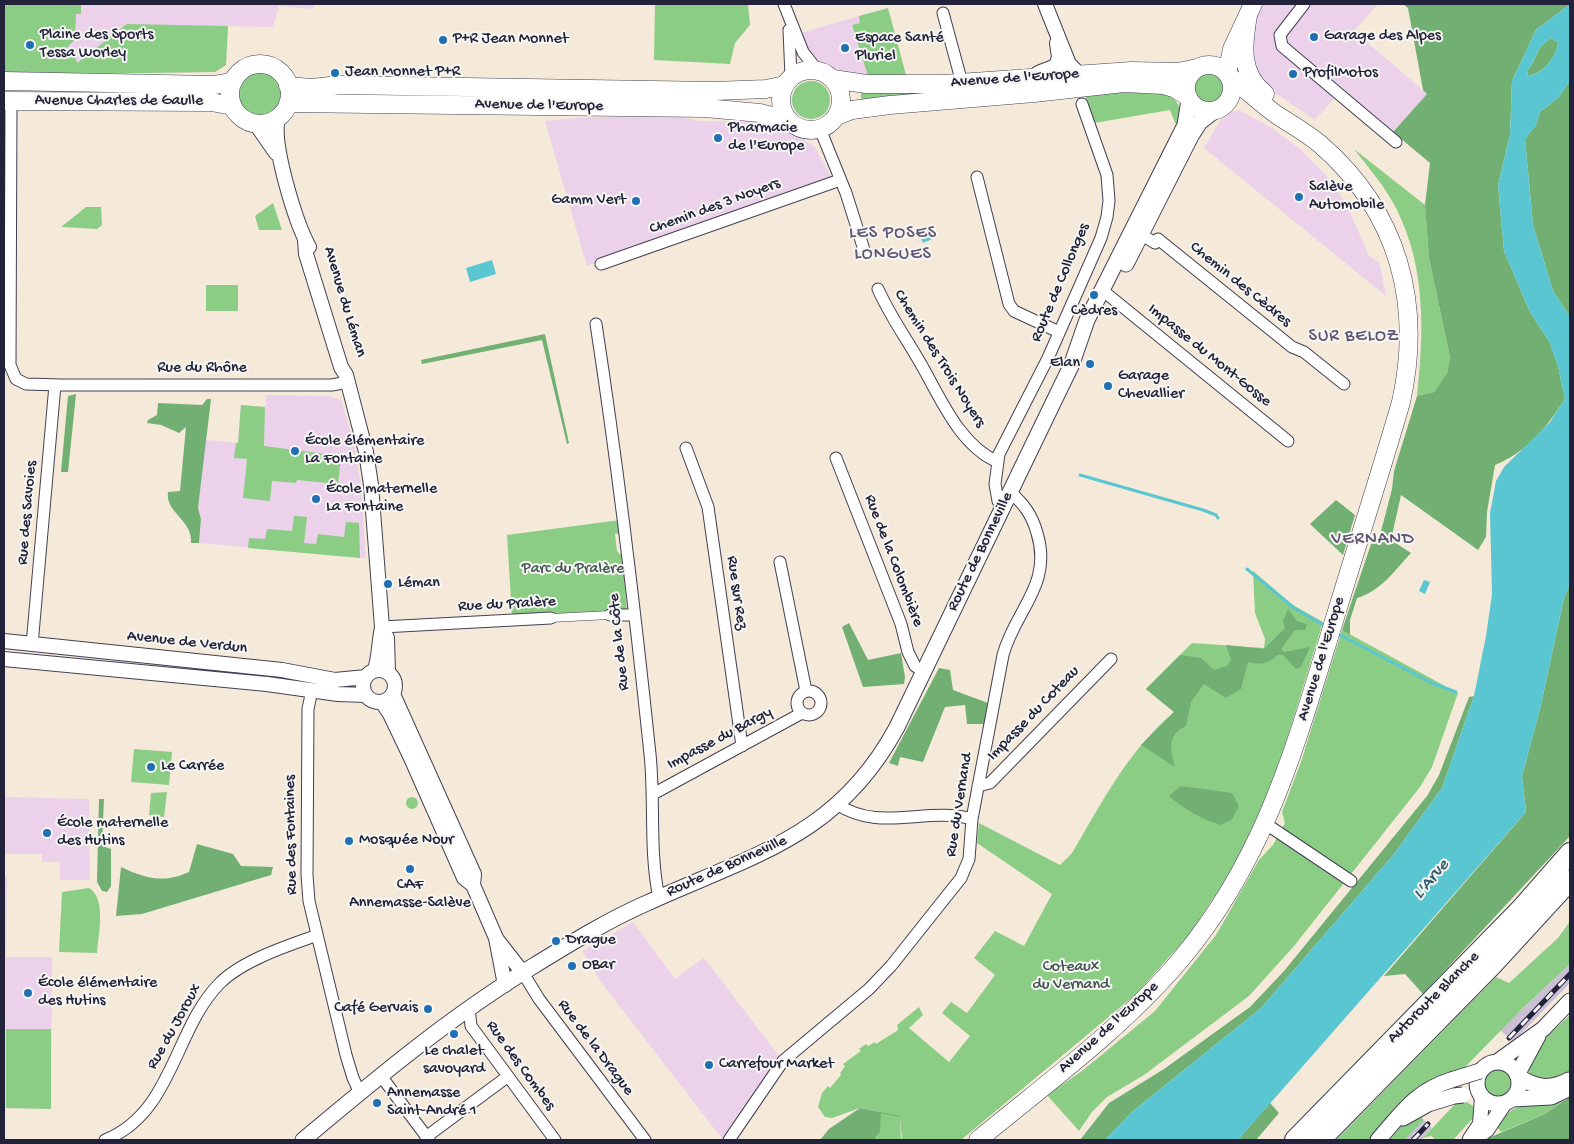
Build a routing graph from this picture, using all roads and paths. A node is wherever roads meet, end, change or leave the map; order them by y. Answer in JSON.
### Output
{"nodes":[{"id":1,"x":784,"y":4,"type":"edge"},
{"id":2,"x":1045,"y":4,"type":"edge"},
{"id":3,"x":1304,"y":4,"type":"edge"},
{"id":4,"x":1248,"y":8,"type":"edge"},
{"id":5,"x":943,"y":13,"type":"dead end"},
{"id":6,"x":1056,"y":32,"type":"junction"},
{"id":7,"x":1200,"y":67,"type":"junction"},
{"id":8,"x":817,"y":70,"type":"junction"},
{"id":9,"x":1080,"y":75,"type":"junction"},
{"id":10,"x":1228,"y":75,"type":"junction"},
{"id":11,"x":1022,"y":77,"type":"junction"},
{"id":12,"x":833,"y":79,"type":"junction"},
{"id":13,"x":8,"y":81,"type":"edge"},
{"id":14,"x":788,"y":81,"type":"junction"},
{"id":15,"x":233,"y":82,"type":"junction"},
{"id":16,"x":962,"y":83,"type":"junction"},
{"id":17,"x":288,"y":94,"type":"junction"},
{"id":18,"x":1188,"y":98,"type":"junction"},
{"id":19,"x":11,"y":101,"type":"edge"},
{"id":20,"x":1082,"y":104,"type":"dead end"},
{"id":21,"x":233,"y":106,"type":"junction"},
{"id":22,"x":1219,"y":109,"type":"junction"},
{"id":23,"x":1276,"y":114,"type":"junction"},
{"id":24,"x":837,"y":116,"type":"junction"},
{"id":25,"x":278,"y":118,"type":"junction"},
{"id":26,"x":788,"y":120,"type":"junction"},
{"id":27,"x":255,"y":123,"type":"junction"},
{"id":28,"x":820,"y":129,"type":"junction"},
{"id":29,"x":1396,"y":142,"type":"dead end"},
{"id":30,"x":1331,"y":154,"type":"junction"},
{"id":31,"x":278,"y":156,"type":"junction"},
{"id":32,"x":976,"y":177,"type":"dead end"},
{"id":33,"x":840,"y":180,"type":"junction"},
{"id":34,"x":1136,"y":232,"type":"junction"},
{"id":35,"x":865,"y":253,"type":"dead end"},
{"id":36,"x":602,"y":264,"type":"dead end"},
{"id":37,"x":878,"y":289,"type":"dead end"},
{"id":38,"x":1106,"y":293,"type":"junction"},
{"id":39,"x":596,"y":324,"type":"dead end"},
{"id":40,"x":1059,"y":332,"type":"junction"},
{"id":41,"x":347,"y":379,"type":"junction"},
{"id":42,"x":1344,"y":384,"type":"dead end"},
{"id":43,"x":55,"y":385,"type":"junction"},
{"id":44,"x":1288,"y":441,"type":"dead end"},
{"id":45,"x":686,"y":448,"type":"dead end"},
{"id":46,"x":836,"y":458,"type":"dead end"},
{"id":47,"x":998,"y":466,"type":"junction"},
{"id":48,"x":1017,"y":478,"type":"junction"},
{"id":49,"x":1010,"y":492,"type":"junction"},
{"id":50,"x":1003,"y":508,"type":"junction"},
{"id":51,"x":780,"y":562,"type":"dead end"},
{"id":52,"x":610,"y":615,"type":"joint"},
{"id":53,"x":634,"y":615,"type":"junction"},
{"id":54,"x":551,"y":618,"type":"joint"},
{"id":55,"x":382,"y":627,"type":"junction"},
{"id":56,"x":4,"y":641,"type":"edge"},
{"id":57,"x":32,"y":644,"type":"junction"},
{"id":58,"x":4,"y":659,"type":"edge"},
{"id":59,"x":1111,"y":659,"type":"dead end"},
{"id":60,"x":388,"y":672,"type":"junction"},
{"id":61,"x":924,"y":672,"type":"junction"},
{"id":62,"x":370,"y":674,"type":"junction"},
{"id":63,"x":312,"y":690,"type":"junction"},
{"id":64,"x":806,"y":692,"type":"junction"},
{"id":65,"x":366,"y":695,"type":"junction"},
{"id":66,"x":388,"y":698,"type":"junction"},
{"id":67,"x":802,"y":713,"type":"junction"},
{"id":68,"x":742,"y":746,"type":"junction"},
{"id":69,"x":978,"y":786,"type":"junction"},
{"id":70,"x":653,"y":794,"type":"junction"},
{"id":71,"x":837,"y":804,"type":"junction"},
{"id":72,"x":972,"y":820,"type":"junction"},
{"id":73,"x":1266,"y":824,"type":"junction"},
{"id":74,"x":1570,"y":853,"type":"edge"},
{"id":75,"x":1570,"y":880,"type":"edge"},
{"id":76,"x":1351,"y":881,"type":"dead end"},
{"id":77,"x":659,"y":898,"type":"junction"},
{"id":78,"x":316,"y":936,"type":"junction"},
{"id":79,"x":496,"y":938,"type":"junction"},
{"id":80,"x":523,"y":973,"type":"junction"},
{"id":81,"x":505,"y":985,"type":"junction"},
{"id":82,"x":1570,"y":1001,"type":"edge"},
{"id":83,"x":469,"y":1008,"type":"junction"},
{"id":84,"x":1543,"y":1029,"type":"junction"},
{"id":85,"x":1496,"y":1062,"type":"junction"},
{"id":86,"x":381,"y":1076,"type":"junction"},
{"id":87,"x":1478,"y":1076,"type":"junction"},
{"id":88,"x":1518,"y":1076,"type":"junction"},
{"id":89,"x":507,"y":1077,"type":"junction"},
{"id":90,"x":1570,"y":1079,"type":"edge"},
{"id":91,"x":1570,"y":1088,"type":"edge"},
{"id":92,"x":360,"y":1093,"type":"junction"},
{"id":93,"x":1482,"y":1097,"type":"junction"},
{"id":94,"x":1508,"y":1101,"type":"junction"},
{"id":95,"x":1389,"y":1128,"type":"junction"},
{"id":96,"x":428,"y":1138,"type":"edge"},
{"id":97,"x":551,"y":1139,"type":"edge"},
{"id":98,"x":105,"y":1140,"type":"edge"},
{"id":99,"x":303,"y":1140,"type":"edge"},
{"id":100,"x":644,"y":1140,"type":"edge"},
{"id":101,"x":728,"y":1140,"type":"edge"},
{"id":102,"x":978,"y":1140,"type":"edge"},
{"id":103,"x":1296,"y":1140,"type":"edge"},
{"id":104,"x":1320,"y":1140,"type":"edge"},
{"id":105,"x":1378,"y":1140,"type":"edge"},
{"id":106,"x":1469,"y":1140,"type":"edge"},
{"id":107,"x":1474,"y":1140,"type":"edge"}],
"edges":[{"from":1,"to":8,"type":"street"},
{"from":1,"to":14,"type":"street"},
{"from":2,"to":6,"type":"street"},
{"from":3,"to":29,"type":"street"},
{"from":4,"to":7,"type":"main road"},
{"from":4,"to":10,"type":"main road"},
{"from":4,"to":30,"type":"main road"},
{"from":5,"to":16,"type":"street"},
{"from":6,"to":9,"type":"street"},
{"from":6,"to":11,"type":"street"},
{"from":7,"to":9,"type":"main road","name":"Avenue de l'Europe"},
{"from":7,"to":10,"type":"main road"},
{"from":7,"to":18,"type":"main road"},
{"from":8,"to":12,"type":"main road"},
{"from":8,"to":14,"type":"main road"},
{"from":9,"to":11,"type":"main road","name":"Avenue de l'Europe"},
{"from":10,"to":22,"type":"main road"},
{"from":10,"to":23,"type":"main road","name":"Avenue de l'Europe"},
{"from":11,"to":16,"type":"main road","name":"Avenue de l'Europe"},
{"from":12,"to":16,"type":"main road","name":"Avenue de l'Europe"},
{"from":12,"to":24,"type":"main road"},
{"from":13,"to":15,"type":"main road","name":"Avenue Charles de Gaulle"},
{"from":13,"to":19,"type":"main road"},
{"from":14,"to":17,"type":"main road","name":"Avenue de l'Europe"},
{"from":14,"to":26,"type":"main road"},
{"from":15,"to":17,"type":"main road"},
{"from":15,"to":21,"type":"main road"},
{"from":17,"to":25,"type":"main road"},
{"from":17,"to":26,"type":"main road","name":"Avenue de l'Europe"},
{"from":18,"to":22,"type":"main road"},
{"from":18,"to":24,"type":"main road","name":"Avenue de l'Europe"},
{"from":18,"to":34,"type":"main road","name":"Route de Bonneville"},
{"from":19,"to":21,"type":"main road","name":"Avenue Charles de Gaulle"},
{"from":19,"to":43,"type":"street","name":"Rue du Rhône"},
{"from":20,"to":40,"type":"street","name":"Route de Collonges"},
{"from":21,"to":27,"type":"main road"},
{"from":22,"to":23,"type":"main road","name":"Avenue de l'Europe"},
{"from":22,"to":34,"type":"main road","name":"Route de Bonneville"},
{"from":23,"to":30,"type":"main road","name":"Avenue de l'Europe"},
{"from":24,"to":28,"type":"main road"},
{"from":25,"to":27,"type":"main road"},
{"from":25,"to":31,"type":"street","name":"Avenue du Léman"},
{"from":26,"to":28,"type":"main road"},
{"from":27,"to":31,"type":"street","name":"Avenue du Léman"},
{"from":28,"to":33,"type":"street"},
{"from":30,"to":73,"type":"main road","name":"Avenue de l'Europe"},
{"from":31,"to":41,"type":"street","name":"Avenue du Léman"},
{"from":32,"to":40,"type":"street"},
{"from":33,"to":35,"type":"street"},
{"from":33,"to":36,"type":"street","name":"Chemin des 3 Noyers"},
{"from":34,"to":38,"type":"main road","name":"Route de Bonneville"},
{"from":34,"to":42,"type":"street","name":"Chemin des Cèdres"},
{"from":37,"to":47,"type":"street","name":"Chemin des Trois Noyers"},
{"from":38,"to":44,"type":"street","name":"Impasse du Mont-Gosse"},
{"from":38,"to":48,"type":"main road","name":"Route de Bonneville"},
{"from":39,"to":53,"type":"street","name":"Rue de la Côte"},
{"from":40,"to":47,"type":"street","name":"Route de Collonges"},
{"from":41,"to":43,"type":"street","name":"Rue du Rhône"},
{"from":41,"to":55,"type":"street","name":"Avenue du Léman"},
{"from":43,"to":57,"type":"street","name":"Rue des Savoies"},
{"from":45,"to":68,"type":"street","name":"Rue sur Rez"},
{"from":46,"to":61,"type":"street","name":"Rue de la Colombière"},
{"from":47,"to":48,"type":"street"},
{"from":47,"to":50,"type":"street","name":"Route de Collonges"},
{"from":48,"to":49,"type":"main road","name":"Route de Bonneville"},
{"from":49,"to":50,"type":"main road","name":"Route de Bonneville"},
{"from":49,"to":69,"type":"street","name":"Rue du Vernand"},
{"from":50,"to":61,"type":"main road","name":"Route de Bonneville"},
{"from":51,"to":64,"type":"street"},
{"from":52,"to":53,"type":"street","name":"Rue du Pralère"},
{"from":52,"to":54,"type":"street","name":"Rue du Pralère"},
{"from":53,"to":70,"type":"street","name":"Rue de la Côte"},
{"from":54,"to":55,"type":"street","name":"Rue du Pralère"},
{"from":55,"to":60,"type":"street","name":"Avenue du Léman"},
{"from":55,"to":62,"type":"street","name":"Avenue du Léman"},
{"from":56,"to":57,"type":"street","name":"Avenue de Verdun"},
{"from":57,"to":62,"type":"street","name":"Avenue de Verdun"},
{"from":58,"to":63,"type":"street","name":"Avenue de Verdun"},
{"from":59,"to":69,"type":"street","name":"Impasse du Coteau"},
{"from":60,"to":62,"type":"street"},
{"from":60,"to":66,"type":"street"},
{"from":61,"to":71,"type":"main road","name":"Route de Bonneville"},
{"from":62,"to":65,"type":"street"},
{"from":63,"to":65,"type":"street","name":"Avenue de Verdun"},
{"from":63,"to":78,"type":"street","name":"Rue des Fontaines"},
{"from":64,"to":67,"type":"street"},
{"from":64,"to":67,"type":"street"},
{"from":65,"to":66,"type":"street"},
{"from":66,"to":79,"type":"street"},
{"from":67,"to":68,"type":"street","name":"Impasse du Bargy"},
{"from":68,"to":70,"type":"street","name":"Impasse du Bargy"},
{"from":69,"to":72,"type":"street","name":"Rue du Vernand"},
{"from":70,"to":77,"type":"street","name":"Rue de la Côte"},
{"from":71,"to":72,"type":"street"},
{"from":71,"to":77,"type":"main road","name":"Route de Bonneville"},
{"from":72,"to":101,"type":"street","name":"Rue du Vernand"},
{"from":73,"to":76,"type":"street"},
{"from":73,"to":102,"type":"main road","name":"Avenue de l'Europe"},
{"from":74,"to":103,"type":"highway","name":"Autoroute Blanche"},
{"from":75,"to":104,"type":"highway","name":"Autoroute Blanche"},
{"from":77,"to":80,"type":"main road","name":"Route de Bonneville"},
{"from":78,"to":92,"type":"street","name":"Rue des Fontaines"},
{"from":78,"to":98,"type":"street","name":"Rue du Joroux"},
{"from":79,"to":80,"type":"street"},
{"from":79,"to":81,"type":"street"},
{"from":80,"to":81,"type":"main road","name":"Route de Bonneville"},
{"from":80,"to":100,"type":"street","name":"Rue de la Drague"},
{"from":81,"to":83,"type":"main road","name":"Route de Bonneville"},
{"from":82,"to":84,"type":"main road"},
{"from":83,"to":86,"type":"main road","name":"Route de Bonneville"},
{"from":83,"to":89,"type":"street","name":"Rue des Combes"},
{"from":84,"to":85,"type":"main road"},
{"from":84,"to":88,"type":"main road"},
{"from":85,"to":87,"type":"main road"},
{"from":85,"to":88,"type":"main road"},
{"from":86,"to":92,"type":"main road","name":"Route de Bonneville"},
{"from":86,"to":96,"type":"street"},
{"from":87,"to":93,"type":"main road"},
{"from":87,"to":95,"type":"main road","bridge":true},
{"from":88,"to":90,"type":"main road"},
{"from":88,"to":94,"type":"main road"},
{"from":89,"to":96,"type":"street"},
{"from":89,"to":97,"type":"street","name":"Rue des Combes"},
{"from":91,"to":94,"type":"main road"},
{"from":92,"to":99,"type":"main road","name":"Route de Bonneville"},
{"from":93,"to":94,"type":"main road"},
{"from":93,"to":95,"type":"main road"},
{"from":93,"to":106,"type":"street"},
{"from":94,"to":107,"type":"street"},
{"from":95,"to":105,"type":"main road"}]}
